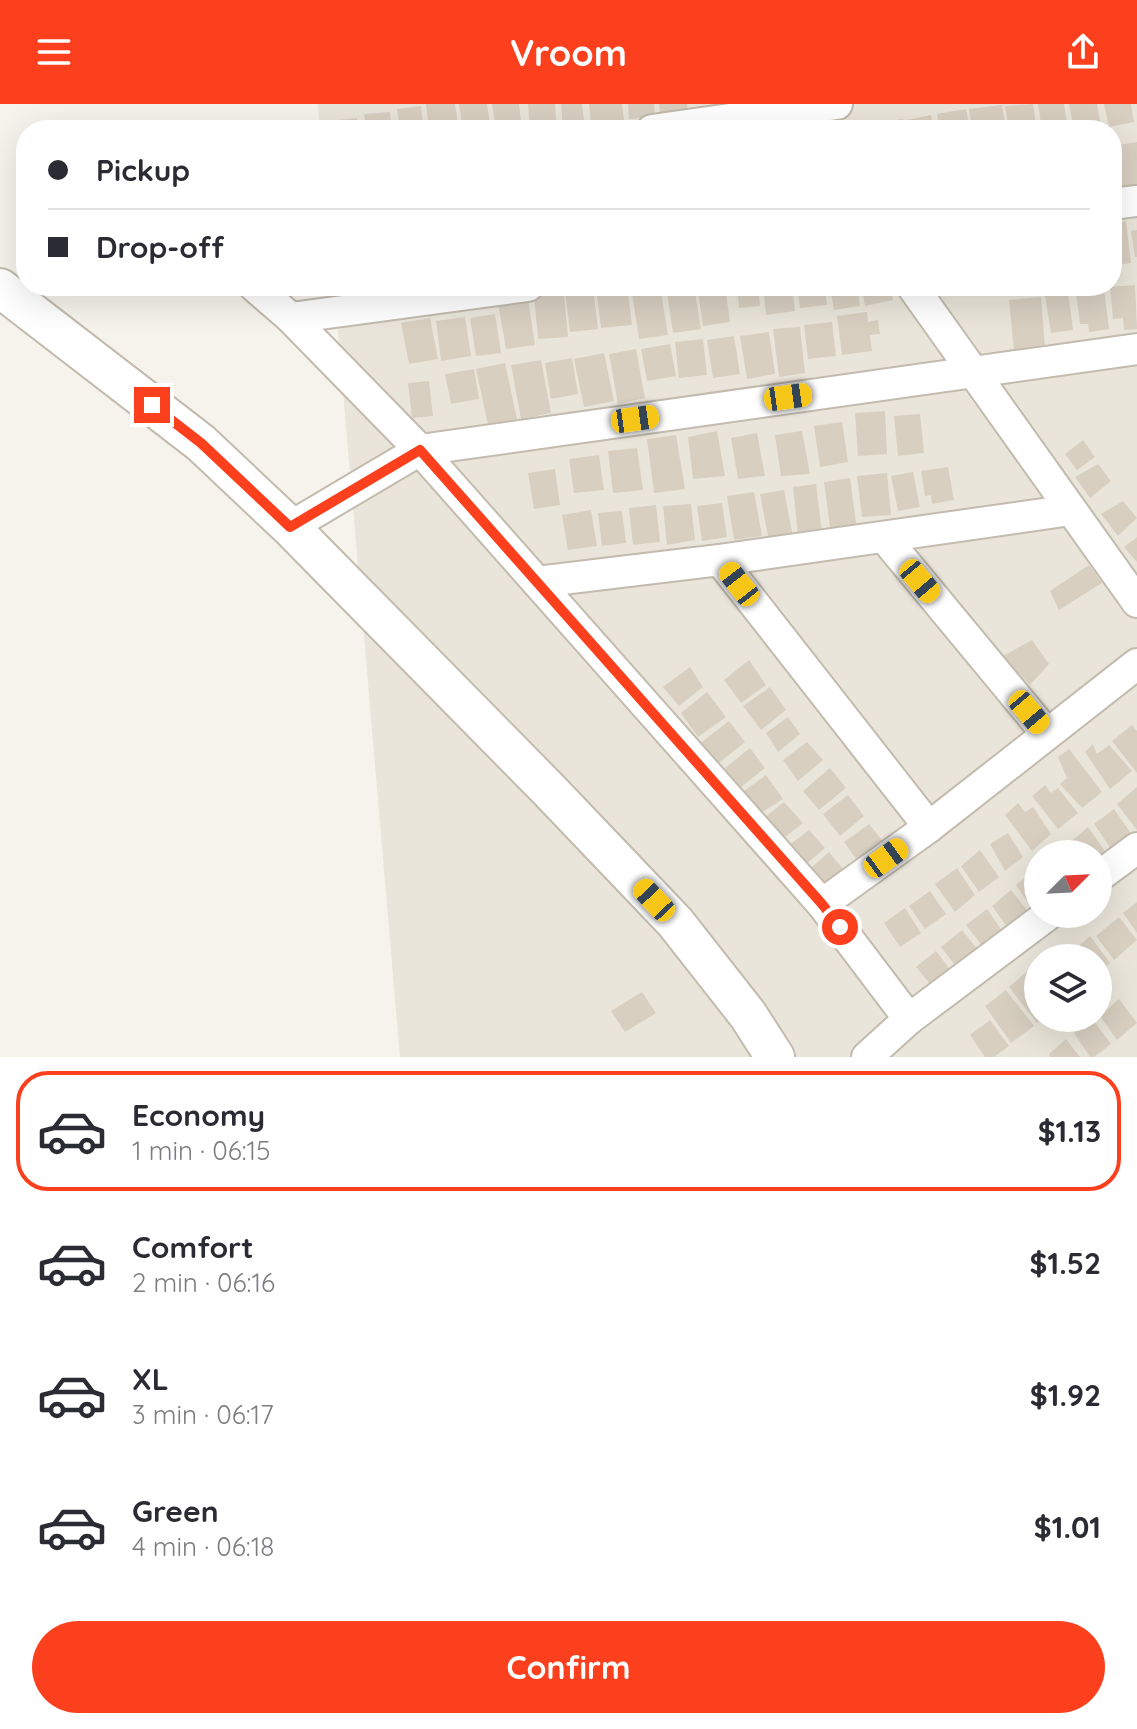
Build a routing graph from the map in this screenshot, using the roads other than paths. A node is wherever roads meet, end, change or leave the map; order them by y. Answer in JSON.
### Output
{"nodes":[{"id":1,"x":837,"y":104,"type":"edge"},
{"id":2,"x":787,"y":120,"type":"edge"},
{"id":3,"x":0,"y":288,"type":"edge"},
{"id":4,"x":266,"y":296,"type":"edge"},
{"id":5,"x":454,"y":296,"type":"edge"},
{"id":6,"x":919,"y":296,"type":"edge"},
{"id":7,"x":291,"y":318,"type":"junction"},
{"id":8,"x":1137,"y":349,"type":"edge"},
{"id":9,"x":973,"y":371,"type":"junction"},
{"id":10,"x":420,"y":450,"type":"junction"},
{"id":11,"x":1071,"y":510,"type":"junction"},
{"id":12,"x":290,"y":527,"type":"junction"},
{"id":13,"x":884,"y":537,"type":"junction"},
{"id":14,"x":720,"y":560,"type":"junction"},
{"id":15,"x":537,"y":582,"type":"junction"},
{"id":16,"x":1137,"y":602,"type":"edge"},
{"id":17,"x":1137,"y":664,"type":"edge"},
{"id":18,"x":1047,"y":734,"type":"junction"},
{"id":19,"x":929,"y":827,"type":"junction"},
{"id":20,"x":1137,"y":848,"type":"edge"},
{"id":21,"x":1112,"y":867,"type":"edge"},
{"id":22,"x":822,"y":904,"type":"junction"},
{"id":23,"x":1030,"y":928,"type":"edge"},
{"id":24,"x":909,"y":1019,"type":"junction"},
{"id":25,"x":775,"y":1057,"type":"edge"},
{"id":26,"x":867,"y":1057,"type":"edge"}],
"edges":[{"from":1,"to":2,"type":"street"},
{"from":3,"to":12,"type":"street"},
{"from":4,"to":7,"type":"street"},
{"from":5,"to":7,"type":"street"},
{"from":6,"to":9,"type":"street"},
{"from":7,"to":10,"type":"street"},
{"from":8,"to":9,"type":"street"},
{"from":9,"to":10,"type":"street"},
{"from":9,"to":11,"type":"street"},
{"from":10,"to":12,"type":"street"},
{"from":10,"to":15,"type":"street"},
{"from":11,"to":13,"type":"street"},
{"from":11,"to":16,"type":"street"},
{"from":12,"to":25,"type":"street"},
{"from":13,"to":14,"type":"street"},
{"from":13,"to":18,"type":"street"},
{"from":14,"to":15,"type":"street"},
{"from":14,"to":19,"type":"street"},
{"from":15,"to":22,"type":"street"},
{"from":17,"to":18,"type":"street"},
{"from":18,"to":19,"type":"street"},
{"from":19,"to":22,"type":"street"},
{"from":20,"to":21,"type":"street"},
{"from":22,"to":24,"type":"street"},
{"from":23,"to":24,"type":"street"},
{"from":24,"to":26,"type":"street"}]}
